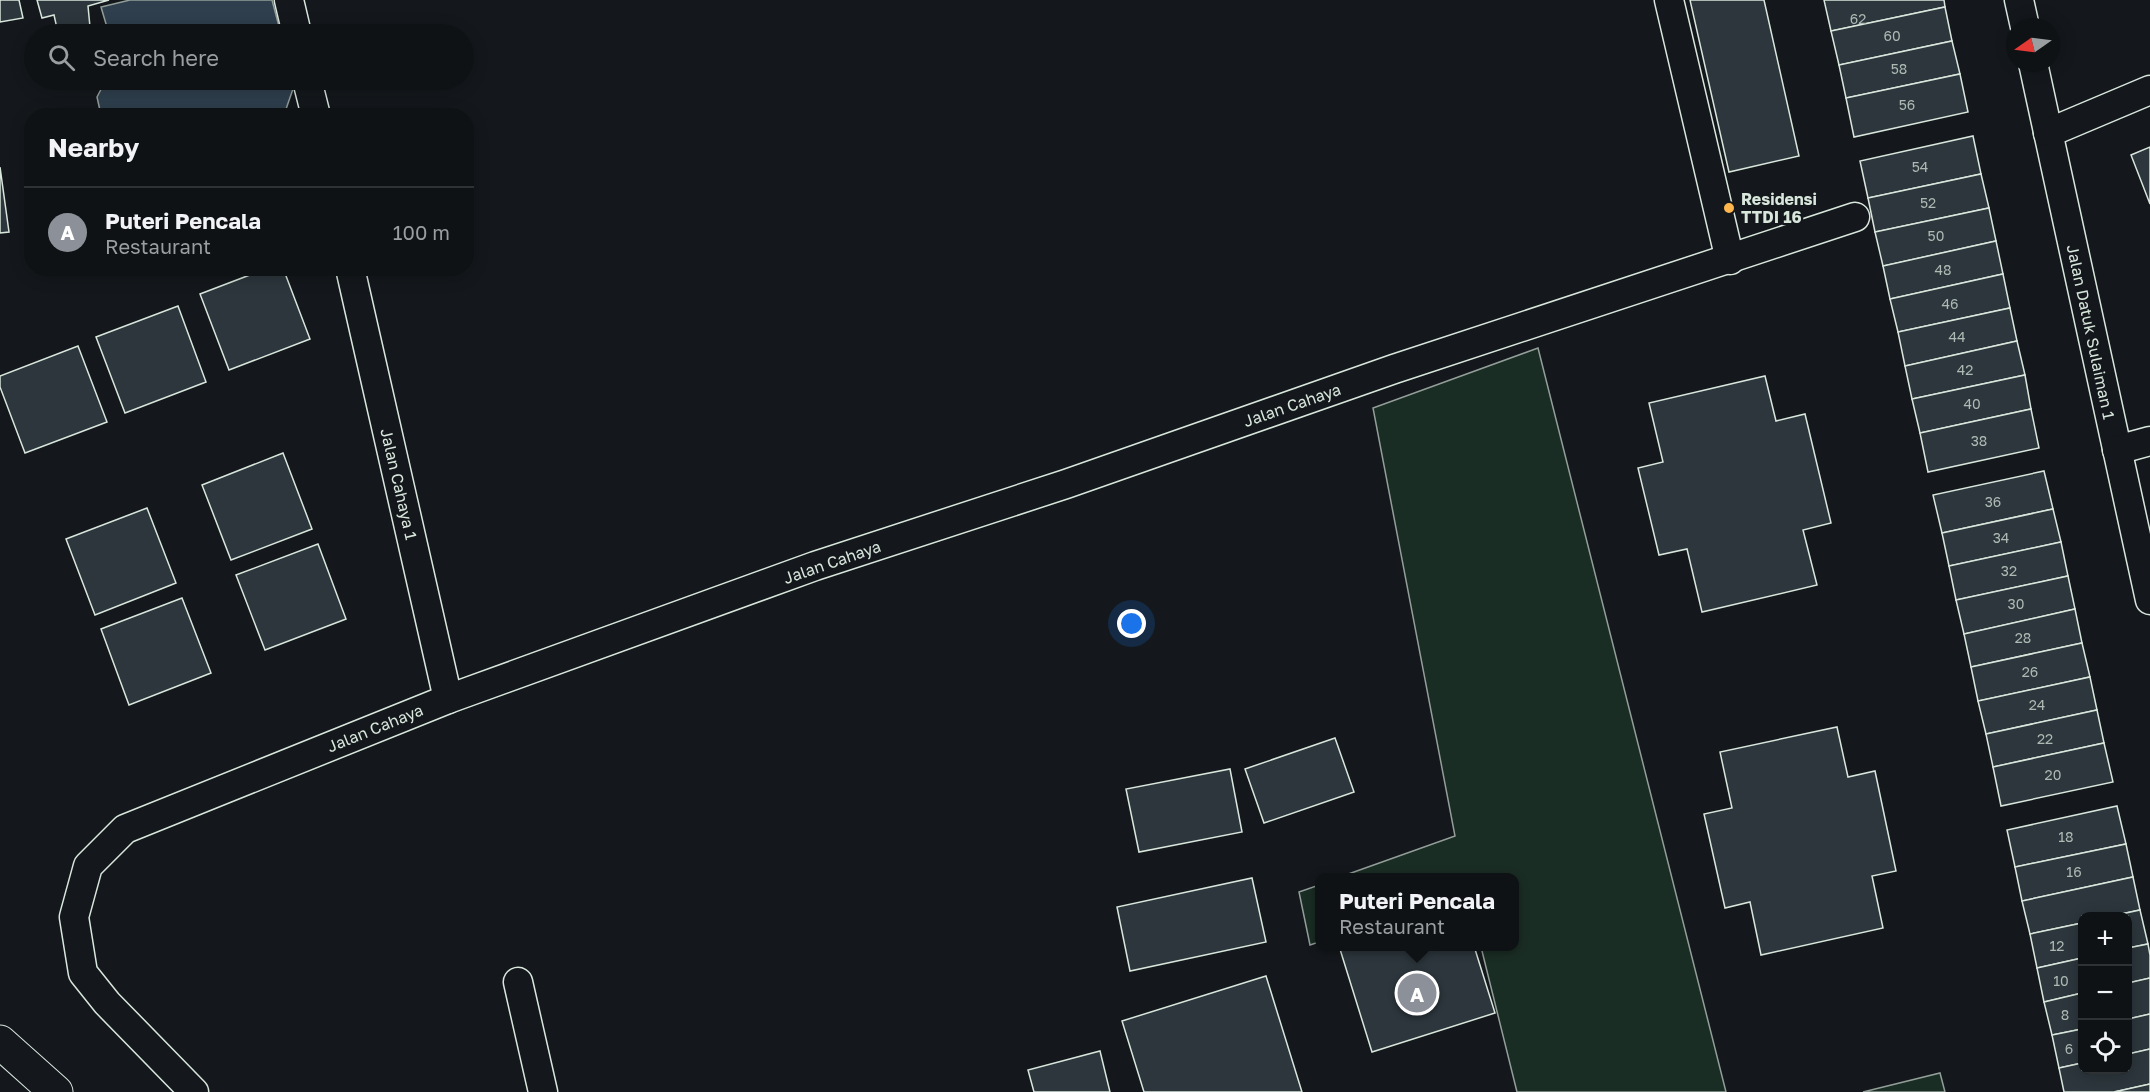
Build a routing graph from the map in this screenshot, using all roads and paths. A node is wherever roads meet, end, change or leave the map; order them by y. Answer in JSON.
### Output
{"nodes":[{"id":1,"x":289,"y":0,"type":"edge"},
{"id":2,"x":1669,"y":0,"type":"edge"},
{"id":3,"x":2019,"y":0,"type":"edge"},
{"id":4,"x":2023,"y":18,"type":"edge"},
{"id":5,"x":295,"y":24,"type":"edge"},
{"id":6,"x":2035,"y":72,"type":"edge"},
{"id":7,"x":309,"y":90,"type":"edge"},
{"id":8,"x":2150,"y":90,"type":"edge"},
{"id":9,"x":313,"y":108,"type":"edge"},
{"id":10,"x":2048,"y":133,"type":"junction"},
{"id":11,"x":1855,"y":217,"type":"dead end"},
{"id":12,"x":1730,"y":260,"type":"junction"},
{"id":13,"x":352,"y":276,"type":"edge"},
{"id":14,"x":2150,"y":441,"type":"edge"},
{"id":15,"x":2117,"y":450,"type":"junction"},
{"id":16,"x":2150,"y":600,"type":"edge"},
{"id":17,"x":448,"y":699,"type":"junction"},
{"id":18,"x":518,"y":982,"type":"dead end"},
{"id":19,"x":0,"y":1042,"type":"edge"},
{"id":20,"x":56,"y":1092,"type":"edge"},
{"id":21,"x":194,"y":1092,"type":"edge"},
{"id":22,"x":543,"y":1092,"type":"edge"}],
"edges":[{"from":1,"to":5,"type":"street"},
{"from":2,"to":12,"type":"street"},
{"from":3,"to":4,"type":"street"},
{"from":6,"to":10,"type":"street","name":"Jalan Datuk Sulaiman 1"},
{"from":7,"to":9,"type":"street"},
{"from":8,"to":10,"type":"street"},
{"from":10,"to":15,"type":"street","name":"Jalan Datuk Sulaiman 1"},
{"from":11,"to":12,"type":"street","name":"Jalan Cahaya"},
{"from":12,"to":17,"type":"street","name":"Jalan Cahaya"},
{"from":13,"to":17,"type":"street","name":"Jalan Cahaya 1"},
{"from":14,"to":15,"type":"street"},
{"from":15,"to":16,"type":"street","name":"Jalan Datuk Sulaiman 1"},
{"from":17,"to":21,"type":"street","name":"Jalan Cahaya"},
{"from":18,"to":22,"type":"street"},
{"from":19,"to":20,"type":"highway"}]}
